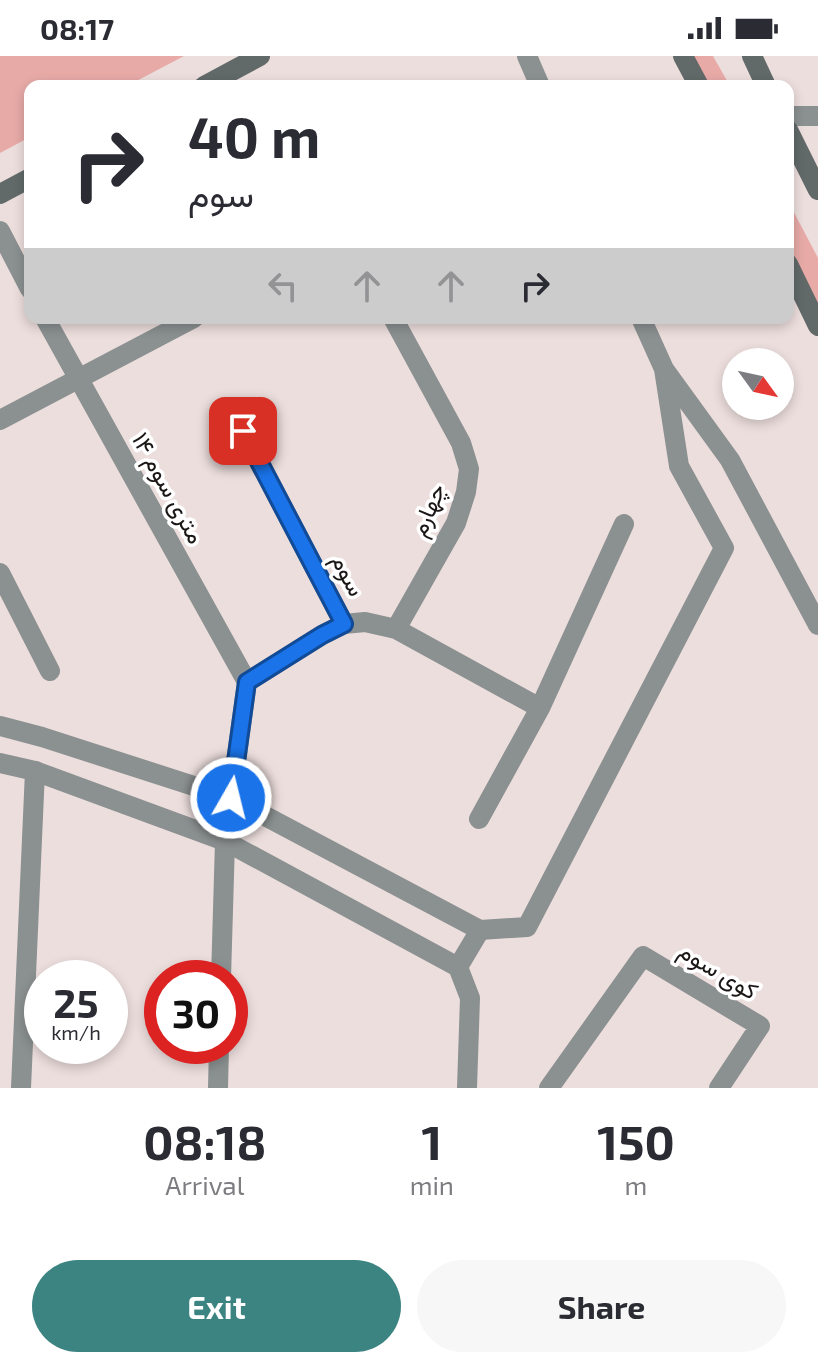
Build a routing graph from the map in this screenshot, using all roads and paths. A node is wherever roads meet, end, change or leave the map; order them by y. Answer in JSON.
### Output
{"nodes":[{"id":1,"x":260,"y":56,"type":"edge"},
{"id":2,"x":527,"y":56,"type":"edge"},
{"id":3,"x":683,"y":56,"type":"edge"},
{"id":4,"x":752,"y":56,"type":"edge"},
{"id":5,"x":215,"y":80,"type":"edge"},
{"id":6,"x":537,"y":80,"type":"edge"},
{"id":7,"x":696,"y":80,"type":"edge"},
{"id":8,"x":763,"y":80,"type":"edge"},
{"id":9,"x":794,"y":116,"type":"edge"},
{"id":10,"x":818,"y":116,"type":"edge"},
{"id":11,"x":794,"y":142,"type":"edge"},
{"id":12,"x":24,"y":181,"type":"edge"},
{"id":13,"x":818,"y":190,"type":"edge"},
{"id":14,"x":0,"y":194,"type":"edge"},
{"id":15,"x":0,"y":231,"type":"edge"},
{"id":16,"x":794,"y":276,"type":"edge"},
{"id":17,"x":24,"y":277,"type":"edge"},
{"id":18,"x":48,"y":324,"type":"edge"},
{"id":19,"x":182,"y":324,"type":"edge"},
{"id":20,"x":396,"y":324,"type":"edge"},
{"id":21,"x":644,"y":324,"type":"edge"},
{"id":22,"x":818,"y":326,"type":"edge"},
{"id":23,"x":664,"y":369,"type":"junction"},
{"id":24,"x":77,"y":378,"type":"junction"},
{"id":25,"x":0,"y":420,"type":"edge"},
{"id":26,"x":243,"y":431,"type":"dead end"},
{"id":27,"x":624,"y":524,"type":"dead end"},
{"id":28,"x":0,"y":573,"type":"edge"},
{"id":29,"x":344,"y":624,"type":"junction"},
{"id":30,"x":818,"y":625,"type":"edge"},
{"id":31,"x":396,"y":629,"type":"junction"},
{"id":32,"x":50,"y":671,"type":"dead end"},
{"id":33,"x":247,"y":682,"type":"junction"},
{"id":34,"x":540,"y":708,"type":"junction"},
{"id":35,"x":0,"y":726,"type":"edge"},
{"id":36,"x":0,"y":763,"type":"edge"},
{"id":37,"x":35,"y":771,"type":"junction"},
{"id":38,"x":231,"y":798,"type":"junction"},
{"id":39,"x":479,"y":819,"type":"dead end"},
{"id":40,"x":225,"y":841,"type":"junction"},
{"id":41,"x":480,"y":930,"type":"junction"},
{"id":42,"x":222,"y":960,"type":"edge"},
{"id":43,"x":458,"y":967,"type":"junction"},
{"id":44,"x":219,"y":1064,"type":"edge"},
{"id":45,"x":21,"y":1088,"type":"edge"},
{"id":46,"x":218,"y":1088,"type":"edge"},
{"id":47,"x":467,"y":1088,"type":"edge"},
{"id":48,"x":549,"y":1088,"type":"edge"},
{"id":49,"x":719,"y":1088,"type":"edge"}],
"edges":[{"from":1,"to":5,"type":"main road"},
{"from":2,"to":6,"type":"street"},
{"from":3,"to":7,"type":"main road"},
{"from":4,"to":8,"type":"main road"},
{"from":9,"to":10,"type":"street"},
{"from":11,"to":13,"type":"main road"},
{"from":12,"to":14,"type":"main road"},
{"from":15,"to":17,"type":"street"},
{"from":16,"to":22,"type":"main road"},
{"from":18,"to":24,"type":"street","name":"۱۴ متری سوم"},
{"from":19,"to":24,"type":"street"},
{"from":20,"to":31,"type":"street","name":"چهارم"},
{"from":21,"to":23,"type":"street"},
{"from":23,"to":30,"type":"street"},
{"from":23,"to":41,"type":"street"},
{"from":24,"to":25,"type":"street"},
{"from":24,"to":33,"type":"street","name":"۱۴ متری سوم"},
{"from":26,"to":29,"type":"street","name":"سوم"},
{"from":27,"to":34,"type":"street"},
{"from":28,"to":32,"type":"street"},
{"from":29,"to":31,"type":"street"},
{"from":29,"to":33,"type":"street","name":"سوم"},
{"from":31,"to":34,"type":"street"},
{"from":33,"to":38,"type":"street"},
{"from":34,"to":39,"type":"street"},
{"from":35,"to":38,"type":"street"},
{"from":36,"to":37,"type":"street"},
{"from":37,"to":40,"type":"street"},
{"from":37,"to":45,"type":"street"},
{"from":38,"to":41,"type":"street"},
{"from":40,"to":42,"type":"street"},
{"from":40,"to":43,"type":"street"},
{"from":41,"to":43,"type":"street"},
{"from":43,"to":47,"type":"street"},
{"from":44,"to":46,"type":"street"},
{"from":48,"to":49,"type":"street","name":"کوی سوم"}]}
